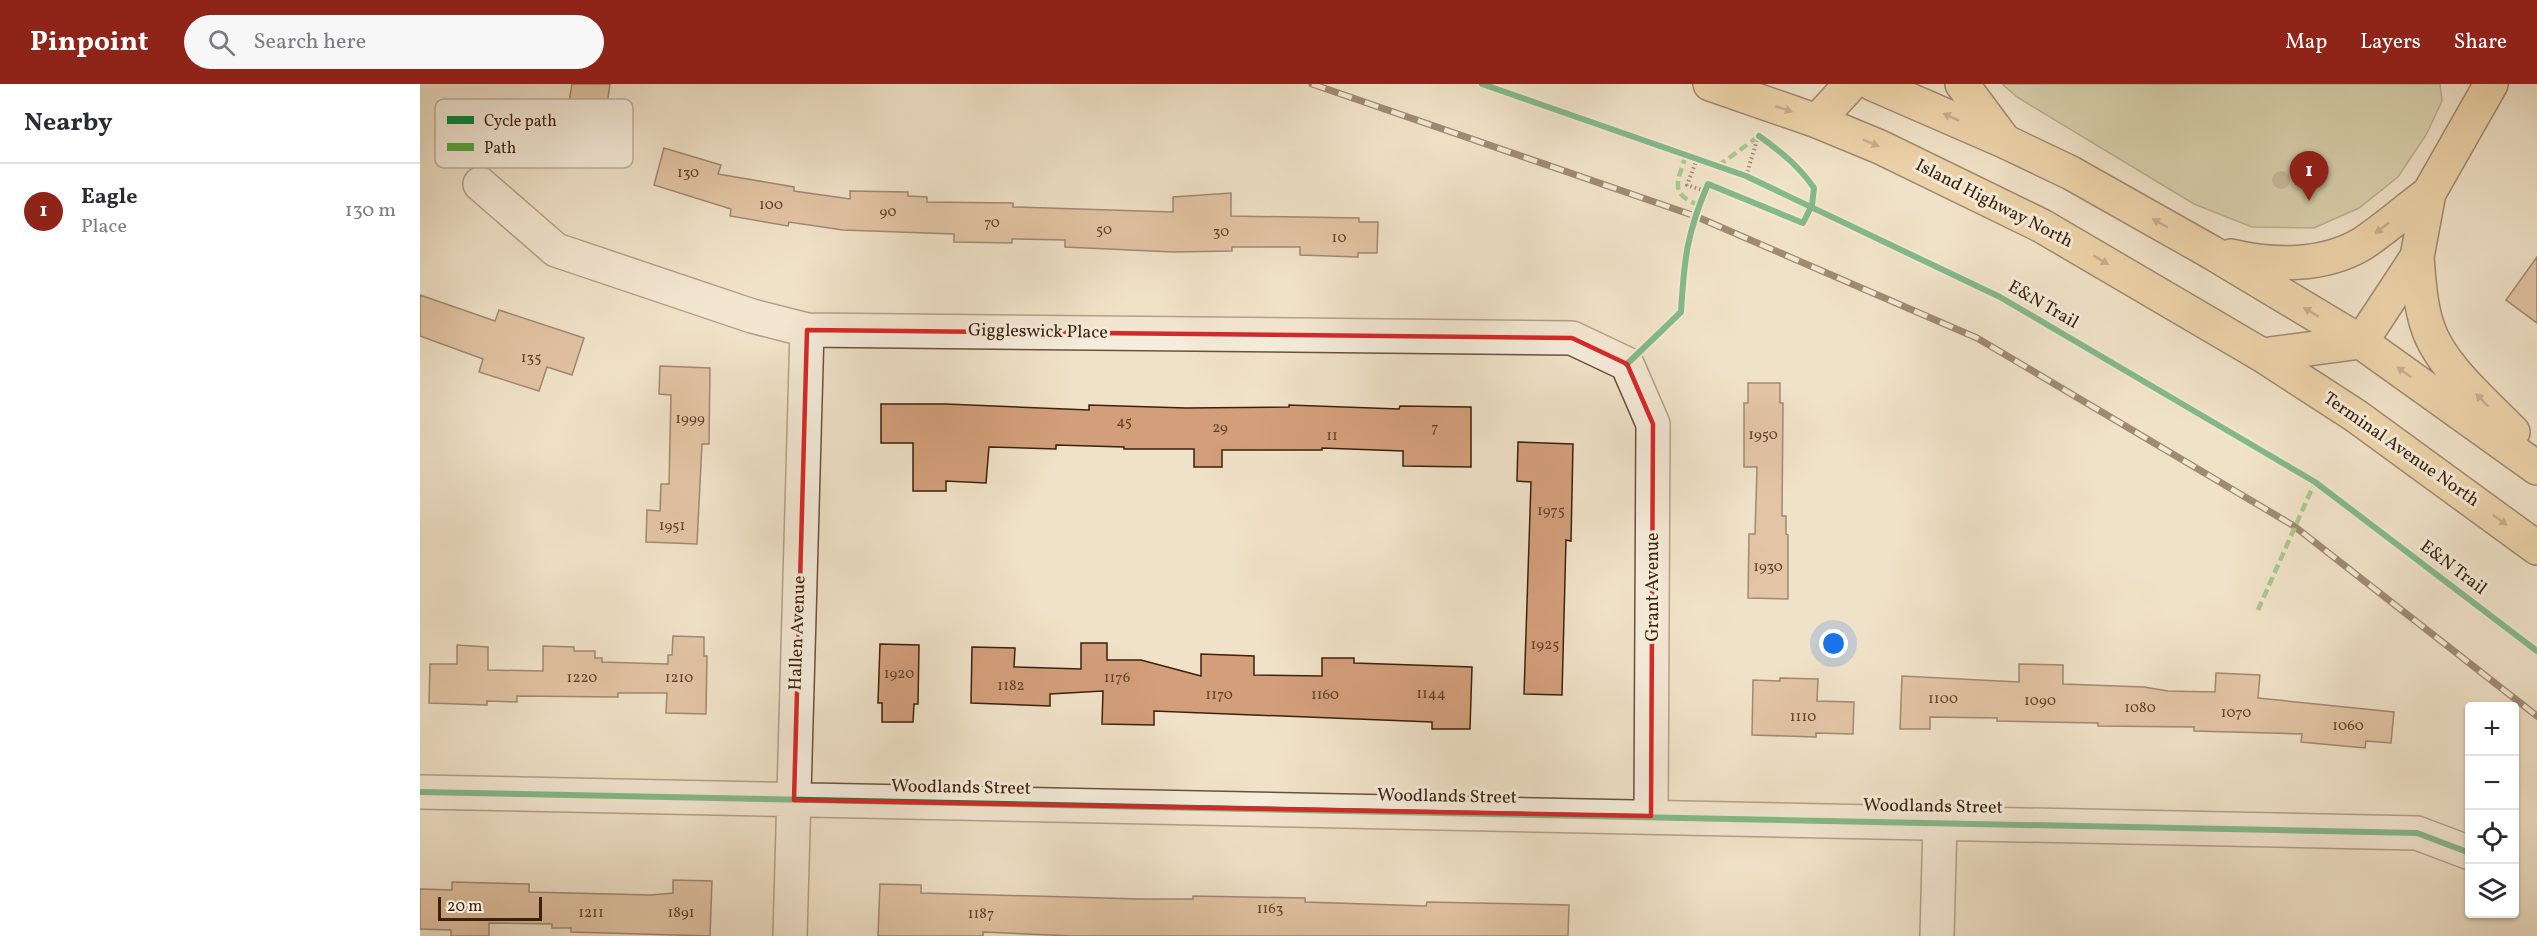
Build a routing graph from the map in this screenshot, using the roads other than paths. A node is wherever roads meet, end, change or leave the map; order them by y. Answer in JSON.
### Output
{"nodes":[{"id":1,"x":1710,"y":84,"type":"edge"},
{"id":2,"x":1819,"y":84,"type":"edge"},
{"id":3,"x":1851,"y":84,"type":"edge"},
{"id":4,"x":1873,"y":84,"type":"edge"},
{"id":5,"x":1962,"y":84,"type":"edge"},
{"id":6,"x":2491,"y":84,"type":"edge"},
{"id":7,"x":1817,"y":121,"type":"junction"},
{"id":8,"x":2004,"y":141,"type":"junction"},
{"id":9,"x":480,"y":184,"type":"dead end"},
{"id":10,"x":2429,"y":193,"type":"junction"},
{"id":11,"x":2211,"y":252,"type":"junction"},
{"id":12,"x":2417,"y":256,"type":"junction"},
{"id":13,"x":807,"y":330,"type":"junction"},
{"id":14,"x":2361,"y":342,"type":"junction"},
{"id":15,"x":2262,"y":355,"type":"junction"},
{"id":16,"x":1627,"y":364,"type":"joint"},
{"id":17,"x":2537,"y":458,"type":"edge"},
{"id":18,"x":2537,"y":468,"type":"edge"},
{"id":19,"x":2537,"y":548,"type":"edge"},
{"id":20,"x":420,"y":792,"type":"edge"},
{"id":21,"x":794,"y":800,"type":"junction"},
{"id":22,"x":1652,"y":816,"type":"junction"},
{"id":23,"x":1940,"y":822,"type":"junction"},
{"id":24,"x":2465,"y":851,"type":"edge"},
{"id":25,"x":790,"y":936,"type":"edge"},
{"id":26,"x":1937,"y":936,"type":"edge"}],
"edges":[{"from":1,"to":7,"type":"main road","name":"Island Highway North","one_way":true},
{"from":2,"to":7,"type":"main road"},
{"from":3,"to":7,"type":"main road"},
{"from":8,"to":4,"type":"main road","one_way":true},
{"from":5,"to":8,"type":"main road"},
{"from":6,"to":10,"type":"main road"},
{"from":7,"to":15,"type":"main road","name":"Island Highway North","one_way":true},
{"from":11,"to":8,"type":"main road","one_way":true},
{"from":9,"to":13,"type":"street","name":"Giggleswick Place"},
{"from":10,"to":11,"type":"main road","one_way":true},
{"from":10,"to":12,"type":"main road"},
{"from":14,"to":11,"type":"main road","one_way":true},
{"from":12,"to":14,"type":"main road"},
{"from":17,"to":12,"type":"main road","one_way":true},
{"from":13,"to":16,"type":"street","name":"Giggleswick Place"},
{"from":13,"to":21,"type":"street","name":"Hallen Avenue"},
{"from":14,"to":15,"type":"main road"},
{"from":18,"to":14,"type":"main road","one_way":true},
{"from":15,"to":19,"type":"main road","name":"Terminal Avenue North","one_way":true},
{"from":16,"to":22,"type":"street","name":"Grant Avenue"},
{"from":20,"to":21,"type":"street","name":"Woodlands Street"},
{"from":21,"to":22,"type":"street","name":"Woodlands Street"},
{"from":21,"to":25,"type":"street","name":"Hallen Avenue"},
{"from":22,"to":23,"type":"street","name":"Woodlands Street"},
{"from":23,"to":24,"type":"street","name":"Woodlands Street"},
{"from":23,"to":26,"type":"street"}]}
